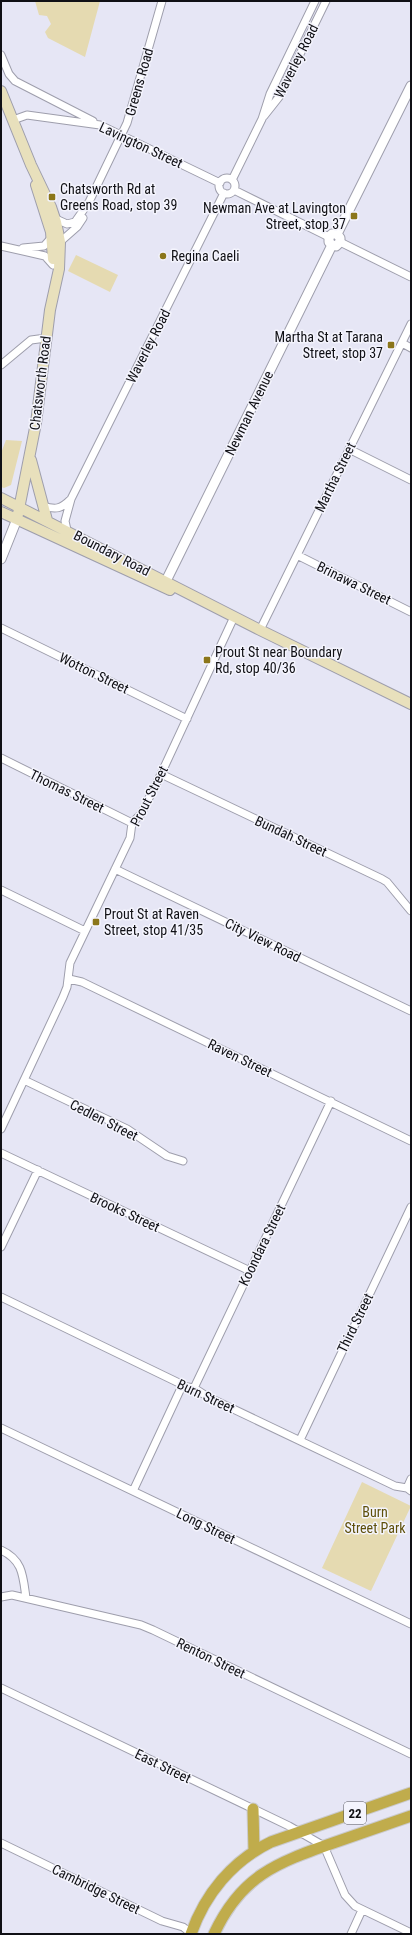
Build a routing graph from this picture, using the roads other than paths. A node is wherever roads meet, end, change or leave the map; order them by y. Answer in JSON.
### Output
{"nodes":[{"id":1,"x":162,"y":1,"type":"edge"},
{"id":2,"x":315,"y":1,"type":"edge"},
{"id":3,"x":326,"y":1,"type":"edge"},
{"id":4,"x":1,"y":55,"type":"edge"},
{"id":5,"x":411,"y":86,"type":"edge"},
{"id":6,"x":1,"y":91,"type":"edge"},
{"id":7,"x":262,"y":119,"type":"junction"},
{"id":8,"x":13,"y":120,"type":"junction"},
{"id":9,"x":100,"y":125,"type":"junction"},
{"id":10,"x":122,"y":134,"type":"junction"},
{"id":11,"x":31,"y":165,"type":"junction"},
{"id":12,"x":232,"y":180,"type":"junction"},
{"id":13,"x":220,"y":183,"type":"junction"},
{"id":14,"x":234,"y":190,"type":"junction"},
{"id":15,"x":224,"y":193,"type":"junction"},
{"id":16,"x":88,"y":204,"type":"junction"},
{"id":17,"x":56,"y":219,"type":"junction"},
{"id":18,"x":56,"y":240,"type":"junction"},
{"id":19,"x":334,"y":240,"type":"junction"},
{"id":20,"x":1,"y":246,"type":"edge"},
{"id":21,"x":15,"y":248,"type":"junction"},
{"id":22,"x":52,"y":265,"type":"junction"},
{"id":23,"x":411,"y":277,"type":"edge"},
{"id":24,"x":50,"y":310,"type":"junction"},
{"id":25,"x":411,"y":324,"type":"edge"},
{"id":26,"x":46,"y":338,"type":"junction"},
{"id":27,"x":402,"y":343,"type":"junction"},
{"id":28,"x":411,"y":348,"type":"edge"},
{"id":29,"x":1,"y":365,"type":"edge"},
{"id":30,"x":349,"y":449,"type":"junction"},
{"id":31,"x":30,"y":456,"type":"junction"},
{"id":32,"x":411,"y":480,"type":"edge"},
{"id":33,"x":1,"y":498,"type":"edge"},
{"id":34,"x":71,"y":499,"type":"junction"},
{"id":35,"x":19,"y":506,"type":"junction"},
{"id":36,"x":43,"y":506,"type":"junction"},
{"id":37,"x":1,"y":512,"type":"edge"},
{"id":38,"x":17,"y":519,"type":"junction"},
{"id":39,"x":47,"y":520,"type":"junction"},
{"id":40,"x":67,"y":530,"type":"junction"},
{"id":41,"x":297,"y":555,"type":"junction"},
{"id":42,"x":1,"y":559,"type":"edge"},
{"id":43,"x":166,"y":581,"type":"junction"},
{"id":44,"x":222,"y":611,"type":"junction"},
{"id":45,"x":411,"y":612,"type":"edge"},
{"id":46,"x":234,"y":617,"type":"junction"},
{"id":47,"x":1,"y":628,"type":"edge"},
{"id":48,"x":260,"y":630,"type":"junction"},
{"id":49,"x":411,"y":704,"type":"edge"},
{"id":50,"x":187,"y":719,"type":"junction"},
{"id":51,"x":1,"y":758,"type":"edge"},
{"id":52,"x":161,"y":774,"type":"junction"},
{"id":53,"x":132,"y":823,"type":"junction"},
{"id":54,"x":115,"y":870,"type":"junction"},
{"id":55,"x":1,"y":890,"type":"edge"},
{"id":56,"x":411,"y":911,"type":"edge"},
{"id":57,"x":85,"y":931,"type":"junction"},
{"id":58,"x":69,"y":978,"type":"junction"},
{"id":59,"x":411,"y":1012,"type":"edge"},
{"id":60,"x":24,"y":1080,"type":"junction"},
{"id":61,"x":331,"y":1101,"type":"junction"},
{"id":62,"x":1,"y":1129,"type":"edge"},
{"id":63,"x":411,"y":1140,"type":"edge"},
{"id":64,"x":1,"y":1153,"type":"edge"},
{"id":65,"x":183,"y":1162,"type":"dead end"},
{"id":66,"x":38,"y":1170,"type":"junction"},
{"id":67,"x":411,"y":1207,"type":"edge"},
{"id":68,"x":1,"y":1248,"type":"edge"},
{"id":69,"x":250,"y":1271,"type":"junction"},
{"id":70,"x":1,"y":1298,"type":"edge"},
{"id":71,"x":182,"y":1386,"type":"junction"},
{"id":72,"x":194,"y":1388,"type":"junction"},
{"id":73,"x":1,"y":1428,"type":"edge"},
{"id":74,"x":300,"y":1440,"type":"junction"},
{"id":75,"x":411,"y":1479,"type":"edge"},
{"id":76,"x":409,"y":1490,"type":"edge"},
{"id":77,"x":133,"y":1491,"type":"junction"},
{"id":78,"x":1,"y":1550,"type":"edge"},
{"id":79,"x":1,"y":1597,"type":"edge"},
{"id":80,"x":26,"y":1598,"type":"junction"},
{"id":81,"x":411,"y":1624,"type":"edge"},
{"id":82,"x":1,"y":1688,"type":"edge"},
{"id":83,"x":411,"y":1754,"type":"edge"},
{"id":84,"x":411,"y":1793,"type":"edge"},
{"id":85,"x":253,"y":1809,"type":"junction"},
{"id":86,"x":411,"y":1816,"type":"edge"},
{"id":87,"x":298,"y":1832,"type":"junction"},
{"id":88,"x":1,"y":1843,"type":"edge"},
{"id":89,"x":324,"y":1846,"type":"junction"},
{"id":90,"x":254,"y":1851,"type":"junction"},
{"id":91,"x":362,"y":1910,"type":"junction"},
{"id":92,"x":411,"y":1933,"type":"edge"},
{"id":93,"x":191,"y":1934,"type":"edge"},
{"id":94,"x":214,"y":1934,"type":"edge"},
{"id":95,"x":351,"y":1934,"type":"edge"}],
"edges":[{"from":1,"to":10,"type":"street","name":"Greens Road"},
{"from":2,"to":7,"type":"street","name":"Waverley Road"},
{"from":3,"to":7,"type":"street","name":"Waverley Road"},
{"from":4,"to":9,"type":"street"},
{"from":5,"to":19,"type":"street","name":"Newman Avenue"},
{"from":6,"to":8,"type":"main road","name":"Chatsworth Road"},
{"from":7,"to":12,"type":"street","name":"Waverley Road"},
{"from":8,"to":9,"type":"street","name":"Lavington Street"},
{"from":8,"to":11,"type":"main road","name":"Chatsworth Road"},
{"from":9,"to":10,"type":"street","name":"Lavington Street"},
{"from":10,"to":13,"type":"street","name":"Lavington Street"},
{"from":10,"to":16,"type":"street","name":"Greens Road"},
{"from":11,"to":17,"type":"main road","name":"Chatsworth Road"},
{"from":11,"to":18,"type":"main road","name":"Chatsworth Road"},
{"from":12,"to":13,"type":"street"},
{"from":12,"to":14,"type":"street"},
{"from":13,"to":15,"type":"street"},
{"from":14,"to":15,"type":"street"},
{"from":14,"to":19,"type":"street"},
{"from":15,"to":34,"type":"street","name":"Waverley Road"},
{"from":16,"to":17,"type":"street","name":"Greens Road"},
{"from":16,"to":18,"type":"street","name":"Greens Road"},
{"from":17,"to":18,"type":"main road","name":"Chatsworth Road"},
{"from":18,"to":21,"type":"street","name":"Greens Road"},
{"from":18,"to":22,"type":"main road","name":"Chatsworth Road"},
{"from":18,"to":24,"type":"main road","name":"Chatsworth Road"},
{"from":19,"to":23,"type":"street"},
{"from":19,"to":43,"type":"street","name":"Newman Avenue"},
{"from":20,"to":21,"type":"street"},
{"from":21,"to":22,"type":"street"},
{"from":22,"to":24,"type":"main road","name":"Chatsworth Road"},
{"from":24,"to":26,"type":"main road","name":"Chatsworth Road"},
{"from":25,"to":27,"type":"street","name":"Martha Street"},
{"from":26,"to":29,"type":"street"},
{"from":26,"to":31,"type":"main road","name":"Chatsworth Road"},
{"from":27,"to":28,"type":"street"},
{"from":27,"to":30,"type":"street","name":"Martha Street"},
{"from":30,"to":32,"type":"street"},
{"from":30,"to":41,"type":"street","name":"Martha Street"},
{"from":31,"to":35,"type":"main road","name":"Chatsworth Road"},
{"from":31,"to":36,"type":"main road","name":"Chatsworth Road"},
{"from":33,"to":35,"type":"main road","name":"Boundary Road"},
{"from":34,"to":36,"type":"street","name":"Waverley Road"},
{"from":34,"to":40,"type":"street","name":"Waverley Road"},
{"from":35,"to":38,"type":"main road","name":"Chatsworth Road"},
{"from":35,"to":39,"type":"main road","name":"Boundary Road"},
{"from":36,"to":39,"type":"main road","name":"Chatsworth Road"},
{"from":37,"to":38,"type":"main road","name":"Boundary Road"},
{"from":38,"to":42,"type":"street"},
{"from":38,"to":44,"type":"main road","name":"Boundary Road"},
{"from":39,"to":40,"type":"main road","name":"Boundary Road"},
{"from":40,"to":43,"type":"main road","name":"Boundary Road"},
{"from":41,"to":45,"type":"street","name":"Brinawa Street"},
{"from":41,"to":48,"type":"street","name":"Martha Street"},
{"from":43,"to":44,"type":"main road","name":"Boundary Road"},
{"from":44,"to":46,"type":"main road","name":"Boundary Road"},
{"from":46,"to":48,"type":"main road","name":"Boundary Road"},
{"from":46,"to":50,"type":"street","name":"Prout Street"},
{"from":47,"to":50,"type":"street","name":"Wotton Street"},
{"from":48,"to":49,"type":"main road","name":"Boundary Road"},
{"from":50,"to":52,"type":"street","name":"Prout Street"},
{"from":51,"to":53,"type":"street","name":"Thomas Street"},
{"from":52,"to":53,"type":"street","name":"Prout Street"},
{"from":52,"to":56,"type":"street","name":"Bundah Street"},
{"from":53,"to":54,"type":"street","name":"Prout Street"},
{"from":54,"to":57,"type":"street","name":"Prout Street"},
{"from":54,"to":59,"type":"street","name":"City View Road"},
{"from":55,"to":57,"type":"street"},
{"from":57,"to":58,"type":"street","name":"Prout Street"},
{"from":58,"to":60,"type":"street","name":"Prout Street"},
{"from":58,"to":61,"type":"street","name":"Raven Street"},
{"from":60,"to":62,"type":"street","name":"Prout Street"},
{"from":60,"to":65,"type":"street","name":"Cedlen Street"},
{"from":61,"to":63,"type":"street","name":"Raven Street"},
{"from":61,"to":69,"type":"street","name":"Koondara Street"},
{"from":64,"to":66,"type":"street","name":"Brooks Street"},
{"from":66,"to":68,"type":"street"},
{"from":66,"to":69,"type":"street","name":"Brooks Street"},
{"from":67,"to":74,"type":"street","name":"Third Street"},
{"from":69,"to":72,"type":"street","name":"Koondara Street"},
{"from":70,"to":71,"type":"street","name":"Burn Street"},
{"from":71,"to":72,"type":"street","name":"Burn Street"},
{"from":71,"to":77,"type":"street"},
{"from":72,"to":74,"type":"street","name":"Burn Street"},
{"from":73,"to":77,"type":"street","name":"Long Street"},
{"from":74,"to":76,"type":"street","name":"Burn Street"},
{"from":75,"to":76,"type":"street"},
{"from":77,"to":81,"type":"street","name":"Long Street"},
{"from":78,"to":80,"type":"street"},
{"from":79,"to":80,"type":"street","name":"Renton Street"},
{"from":80,"to":83,"type":"street","name":"Renton Street"},
{"from":82,"to":85,"type":"street","name":"East Street"},
{"from":84,"to":87,"type":"highway","number":"22"},
{"from":85,"to":87,"type":"street","name":"East Street"},
{"from":85,"to":90,"type":"highway"},
{"from":86,"to":89,"type":"highway","number":"22"},
{"from":87,"to":89,"type":"street","name":"East Street"},
{"from":87,"to":90,"type":"highway","number":"22"},
{"from":88,"to":93,"type":"street","name":"Cambridge Street"},
{"from":89,"to":91,"type":"street"},
{"from":89,"to":94,"type":"highway","number":"22"},
{"from":90,"to":93,"type":"highway","number":"22"},
{"from":91,"to":92,"type":"street"},
{"from":91,"to":95,"type":"street"}]}
